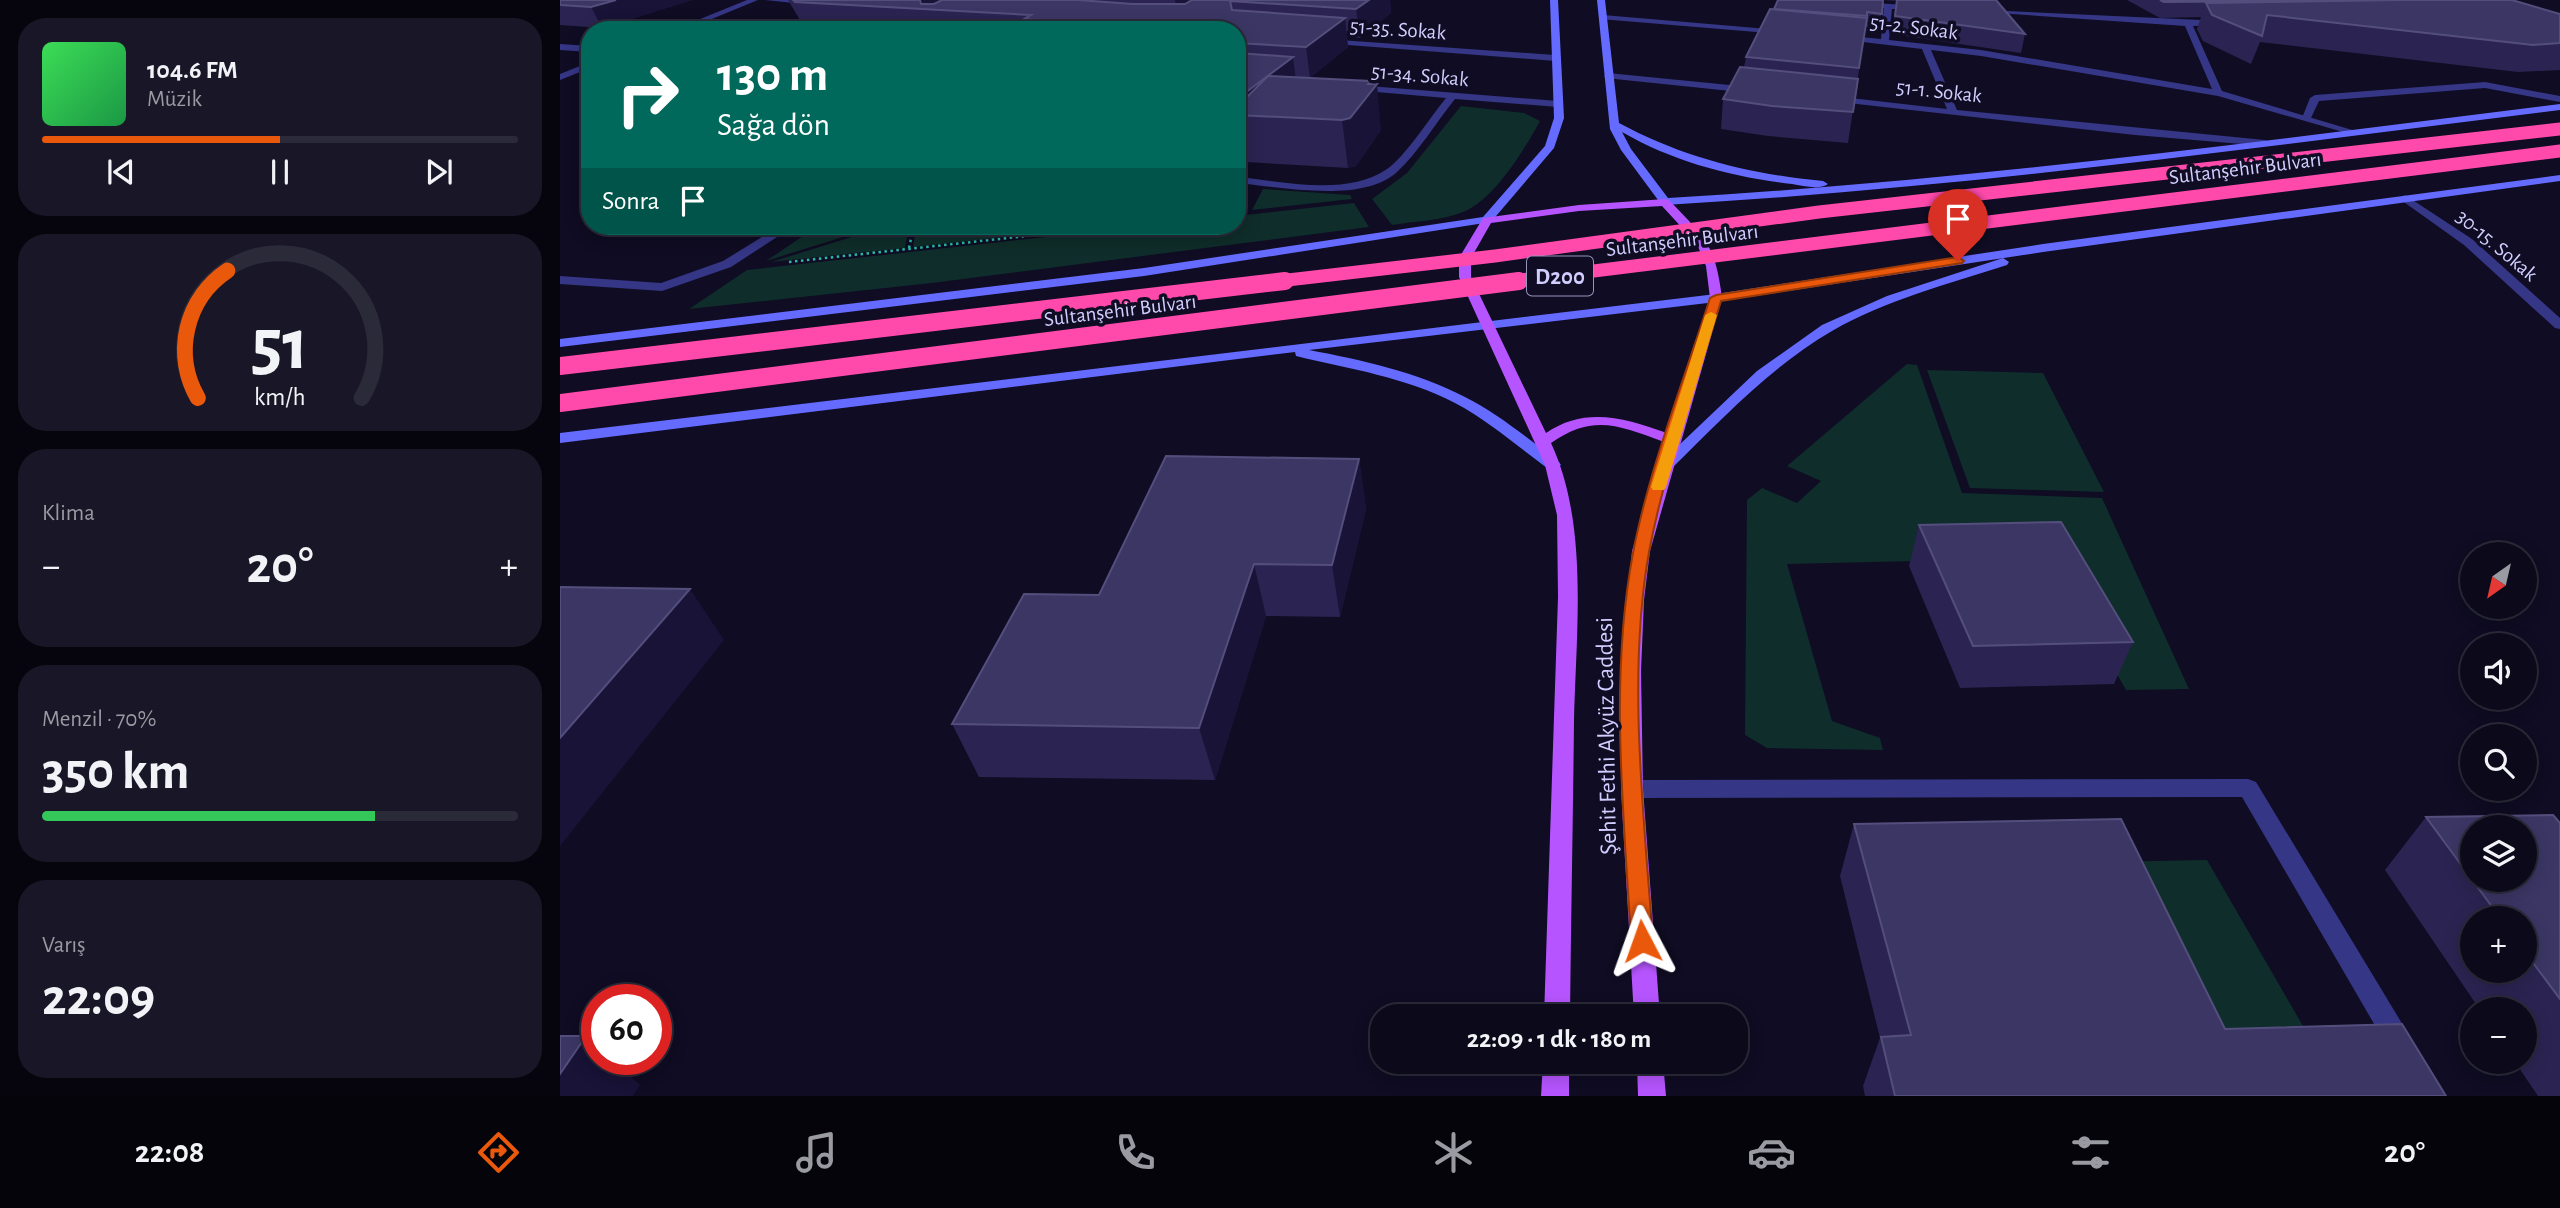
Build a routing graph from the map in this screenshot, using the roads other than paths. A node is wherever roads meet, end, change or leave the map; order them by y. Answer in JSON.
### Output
{"nodes":[{"id":1,"x":754,"y":0,"type":"edge"},
{"id":2,"x":769,"y":0,"type":"edge"},
{"id":3,"x":1554,"y":0,"type":"edge"},
{"id":4,"x":1601,"y":0,"type":"edge"},
{"id":5,"x":822,"y":4,"type":"edge"},
{"id":6,"x":1851,"y":4,"type":"edge"},
{"id":7,"x":1888,"y":6,"type":"junction"},
{"id":8,"x":1928,"y":8,"type":"edge"},
{"id":9,"x":1980,"y":12,"type":"edge"},
{"id":10,"x":1603,"y":17,"type":"junction"},
{"id":11,"x":700,"y":21,"type":"edge"},
{"id":12,"x":2228,"y":23,"type":"edge"},
{"id":13,"x":2188,"y":24,"type":"junction"},
{"id":14,"x":1788,"y":33,"type":"edge"},
{"id":15,"x":1829,"y":36,"type":"edge"},
{"id":16,"x":1320,"y":40,"type":"edge"},
{"id":17,"x":1885,"y":41,"type":"junction"},
{"id":18,"x":1925,"y":46,"type":"junction"},
{"id":19,"x":560,"y":47,"type":"edge"},
{"id":20,"x":581,"y":48,"type":"edge"},
{"id":21,"x":1555,"y":58,"type":"junction"},
{"id":22,"x":581,"y":69,"type":"edge"},
{"id":23,"x":1608,"y":76,"type":"junction"},
{"id":24,"x":560,"y":77,"type":"edge"},
{"id":25,"x":1345,"y":87,"type":"edge"},
{"id":26,"x":1755,"y":91,"type":"edge"},
{"id":27,"x":2218,"y":93,"type":"junction"},
{"id":28,"x":1452,"y":96,"type":"junction"},
{"id":29,"x":1822,"y":98,"type":"edge"},
{"id":30,"x":2560,"y":99,"type":"edge"},
{"id":31,"x":1558,"y":104,"type":"junction"},
{"id":32,"x":2560,"y":107,"type":"edge"},
{"id":33,"x":1953,"y":112,"type":"junction"},
{"id":34,"x":2307,"y":118,"type":"junction"},
{"id":35,"x":1614,"y":124,"type":"junction"},
{"id":36,"x":2560,"y":129,"type":"edge"},
{"id":37,"x":2354,"y":132,"type":"junction"},
{"id":38,"x":2265,"y":143,"type":"junction"},
{"id":39,"x":2560,"y":151,"type":"edge"},
{"id":40,"x":2560,"y":178,"type":"edge"},
{"id":41,"x":1246,"y":181,"type":"edge"},
{"id":42,"x":1882,"y":187,"type":"junction"},
{"id":43,"x":2405,"y":198,"type":"junction"},
{"id":44,"x":1665,"y":202,"type":"junction"},
{"id":45,"x":1487,"y":220,"type":"junction"},
{"id":46,"x":774,"y":235,"type":"edge"},
{"id":47,"x":2043,"y":248,"type":"junction"},
{"id":48,"x":560,"y":280,"type":"edge"},
{"id":49,"x":1716,"y":298,"type":"junction"},
{"id":50,"x":1487,"y":325,"type":"junction"},
{"id":51,"x":2560,"y":325,"type":"edge"},
{"id":52,"x":560,"y":343,"type":"edge"},
{"id":53,"x":1284,"y":350,"type":"junction"},
{"id":54,"x":560,"y":366,"type":"edge"},
{"id":55,"x":560,"y":403,"type":"edge"},
{"id":56,"x":560,"y":438,"type":"edge"},
{"id":57,"x":1672,"y":439,"type":"junction"},
{"id":58,"x":1542,"y":442,"type":"junction"},
{"id":59,"x":1553,"y":465,"type":"junction"},
{"id":60,"x":1664,"y":467,"type":"junction"},
{"id":61,"x":1632,"y":789,"type":"junction"},
{"id":62,"x":1557,"y":1004,"type":"edge"},
{"id":63,"x":1646,"y":1004,"type":"edge"},
{"id":64,"x":2409,"y":1060,"type":"edge"},
{"id":65,"x":1556,"y":1074,"type":"edge"},
{"id":66,"x":1651,"y":1074,"type":"edge"},
{"id":67,"x":1555,"y":1096,"type":"edge"},
{"id":68,"x":1652,"y":1096,"type":"edge"}],
"edges":[{"from":1,"to":11,"type":"street"},
{"from":2,"to":5,"type":"street"},
{"from":3,"to":21,"type":"main road"},
{"from":4,"to":10,"type":"main road"},
{"from":6,"to":7,"type":"street"},
{"from":7,"to":8,"type":"street"},
{"from":7,"to":17,"type":"street"},
{"from":9,"to":13,"type":"street"},
{"from":10,"to":14,"type":"street"},
{"from":10,"to":23,"type":"main road"},
{"from":12,"to":13,"type":"street"},
{"from":13,"to":27,"type":"street"},
{"from":15,"to":17,"type":"street","name":"51-2. Sokak"},
{"from":16,"to":21,"type":"street","name":"51-35. Sokak"},
{"from":17,"to":18,"type":"street","name":"51-2. Sokak"},
{"from":18,"to":27,"type":"street","name":"51-2. Sokak"},
{"from":18,"to":33,"type":"street"},
{"from":19,"to":20,"type":"street"},
{"from":21,"to":31,"type":"main road"},
{"from":22,"to":24,"type":"street"},
{"from":23,"to":26,"type":"street"},
{"from":23,"to":35,"type":"main road"},
{"from":25,"to":28,"type":"street","name":"51-34. Sokak"},
{"from":27,"to":34,"type":"street","name":"51-2. Sokak"},
{"from":28,"to":31,"type":"street","name":"51-34. Sokak"},
{"from":28,"to":41,"type":"street"},
{"from":29,"to":33,"type":"street","name":"51-1. Sokak"},
{"from":30,"to":34,"type":"street"},
{"from":31,"to":45,"type":"main road"},
{"from":32,"to":37,"type":"main road"},
{"from":33,"to":38,"type":"street","name":"51-1. Sokak"},
{"from":34,"to":37,"type":"street","name":"51-2. Sokak"},
{"from":35,"to":42,"type":"main road"},
{"from":35,"to":44,"type":"main road"},
{"from":36,"to":54,"type":"highway","name":"Sultanşehir Bulvarı","number":"D200","bridge":true},
{"from":37,"to":38,"type":"main road"},
{"from":38,"to":42,"type":"main road"},
{"from":39,"to":55,"type":"highway","name":"Sultanşehir Bulvarı","number":"D200","bridge":true},
{"from":40,"to":43,"type":"main road"},
{"from":42,"to":44,"type":"main road"},
{"from":43,"to":47,"type":"main road"},
{"from":43,"to":51,"type":"street","name":"30-15. Sokak"},
{"from":44,"to":45,"type":"main road"},
{"from":44,"to":49,"type":"main road"},
{"from":45,"to":50,"type":"main road","name":"Şehit Fethi Akyüz Caddesi"},
{"from":45,"to":52,"type":"main road"},
{"from":46,"to":48,"type":"street"},
{"from":47,"to":49,"type":"main road"},
{"from":47,"to":60,"type":"main road"},
{"from":49,"to":50,"type":"main road"},
{"from":49,"to":57,"type":"main road","name":"Şehit Fethi Akyüz Caddesi"},
{"from":50,"to":53,"type":"main road"},
{"from":50,"to":58,"type":"main road","name":"Şehit Fethi Akyüz Caddesi"},
{"from":53,"to":56,"type":"main road"},
{"from":53,"to":59,"type":"main road"},
{"from":57,"to":58,"type":"main road"},
{"from":57,"to":60,"type":"main road","name":"Şehit Fethi Akyüz Caddesi"},
{"from":58,"to":59,"type":"main road","name":"Şehit Fethi Akyüz Caddesi"},
{"from":59,"to":62,"type":"main road","name":"Şehit Fethi Akyüz Caddesi"},
{"from":60,"to":61,"type":"main road","name":"Şehit Fethi Akyüz Caddesi"},
{"from":61,"to":63,"type":"main road","name":"Şehit Fethi Akyüz Caddesi"},
{"from":61,"to":64,"type":"street"},
{"from":65,"to":67,"type":"main road"},
{"from":66,"to":68,"type":"main road"}]}
